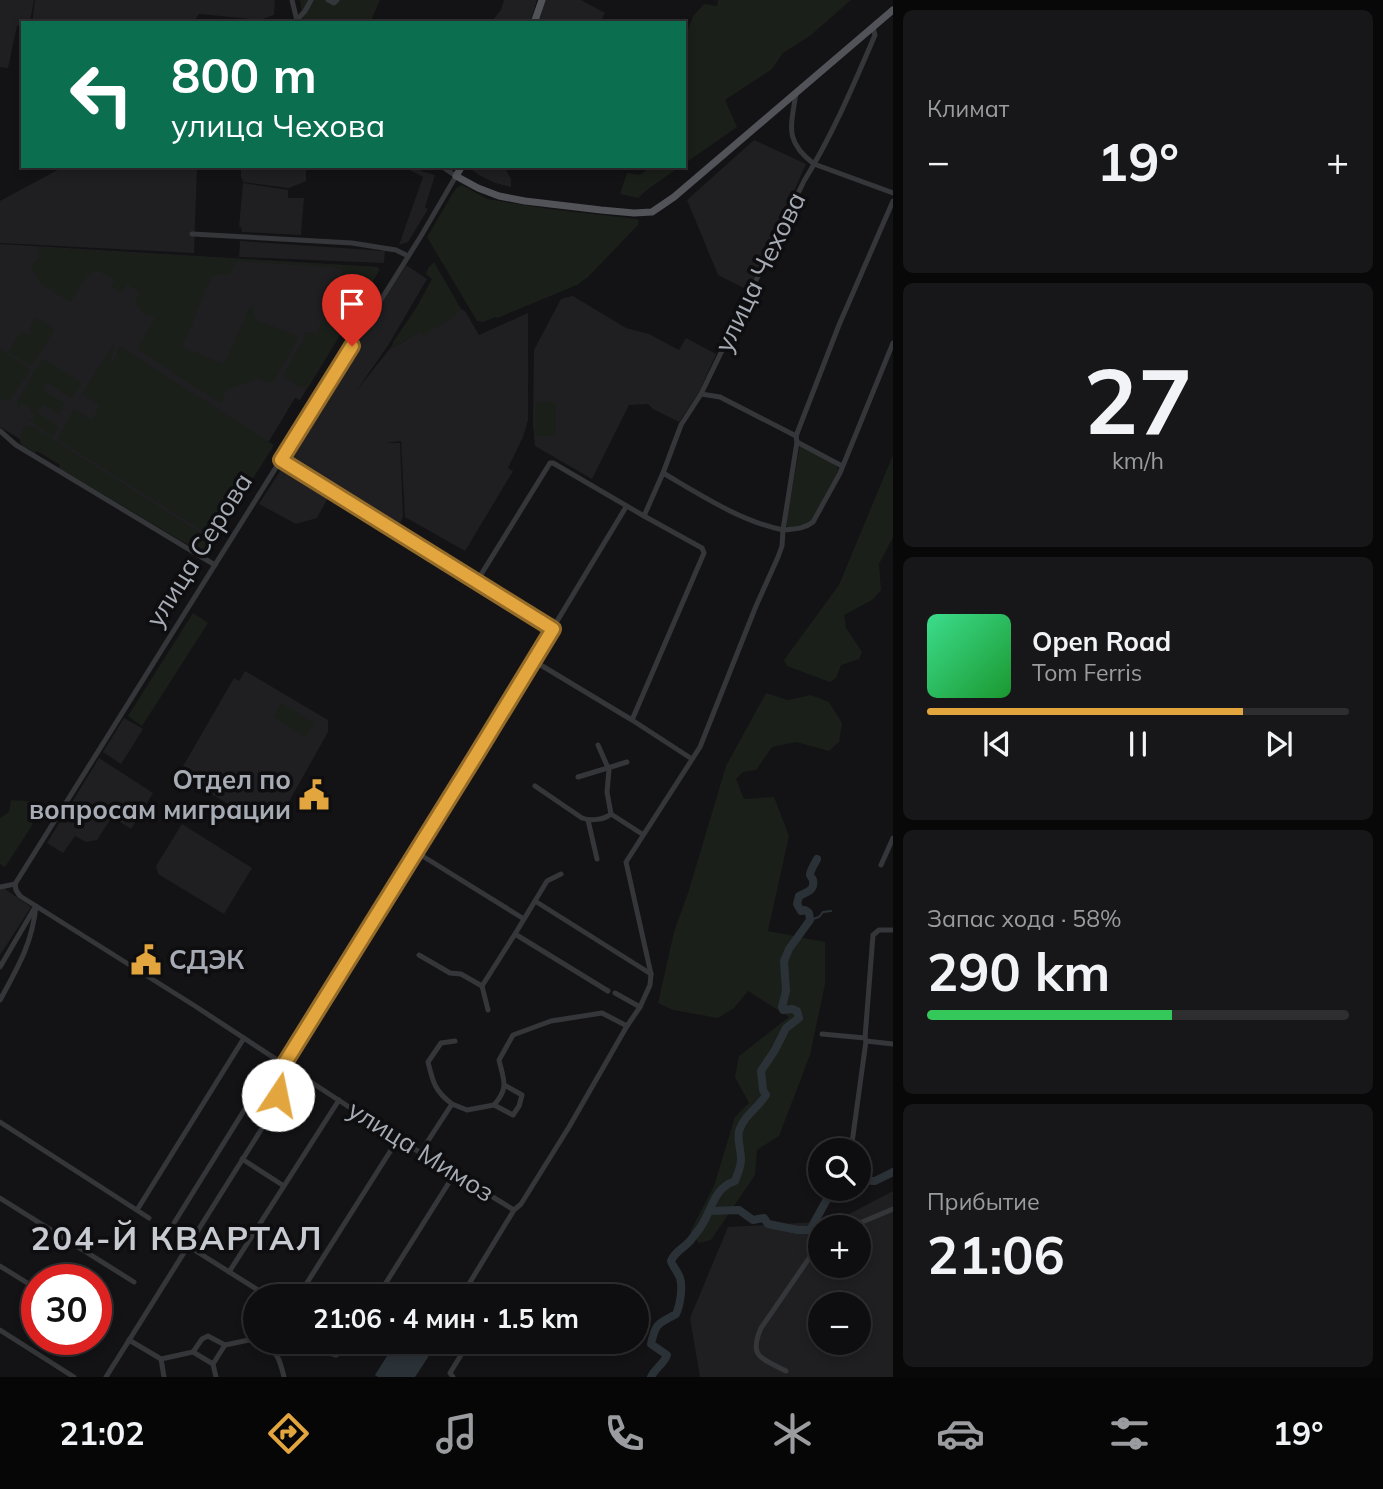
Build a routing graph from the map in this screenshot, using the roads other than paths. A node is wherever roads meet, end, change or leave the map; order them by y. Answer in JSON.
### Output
{"nodes":[{"id":1,"x":292,"y":0,"type":"edge"},
{"id":2,"x":312,"y":0,"type":"edge"},
{"id":3,"x":328,"y":0,"type":"edge"},
{"id":4,"x":337,"y":0,"type":"edge"},
{"id":5,"x":542,"y":0,"type":"edge"},
{"id":6,"x":893,"y":10,"type":"edge"},
{"id":7,"x":297,"y":21,"type":"edge"},
{"id":8,"x":535,"y":21,"type":"edge"},
{"id":9,"x":873,"y":28,"type":"junction"},
{"id":10,"x":796,"y":92,"type":"junction"},
{"id":11,"x":814,"y":164,"type":"junction"},
{"id":12,"x":444,"y":168,"type":"edge"},
{"id":13,"x":460,"y":168,"type":"edge"},
{"id":14,"x":456,"y":176,"type":"junction"},
{"id":15,"x":893,"y":193,"type":"edge"},
{"id":16,"x":893,"y":201,"type":"edge"},
{"id":17,"x":192,"y":234,"type":"dead end"},
{"id":18,"x":408,"y":256,"type":"junction"},
{"id":19,"x":893,"y":342,"type":"edge"},
{"id":20,"x":701,"y":394,"type":"junction"},
{"id":21,"x":0,"y":431,"type":"edge"},
{"id":22,"x":797,"y":439,"type":"junction"},
{"id":23,"x":281,"y":460,"type":"junction"},
{"id":24,"x":842,"y":466,"type":"junction"},
{"id":25,"x":663,"y":473,"type":"junction"},
{"id":26,"x":626,"y":507,"type":"junction"},
{"id":27,"x":644,"y":516,"type":"junction"},
{"id":28,"x":783,"y":530,"type":"junction"},
{"id":29,"x":215,"y":565,"type":"junction"},
{"id":30,"x":477,"y":581,"type":"junction"},
{"id":31,"x":553,"y":629,"type":"junction"},
{"id":32,"x":534,"y":661,"type":"junction"},
{"id":33,"x":632,"y":720,"type":"junction"},
{"id":34,"x":598,"y":745,"type":"dead end"},
{"id":35,"x":692,"y":759,"type":"junction"},
{"id":36,"x":627,"y":762,"type":"dead end"},
{"id":37,"x":608,"y":767,"type":"junction"},
{"id":38,"x":578,"y":777,"type":"dead end"},
{"id":39,"x":535,"y":786,"type":"dead end"},
{"id":40,"x":611,"y":814,"type":"junction"},
{"id":41,"x":588,"y":820,"type":"junction"},
{"id":42,"x":642,"y":834,"type":"junction"},
{"id":43,"x":893,"y":838,"type":"edge"},
{"id":44,"x":416,"y":852,"type":"junction"},
{"id":45,"x":597,"y":859,"type":"dead end"},
{"id":46,"x":881,"y":866,"type":"dead end"},
{"id":47,"x":561,"y":874,"type":"dead end"},
{"id":48,"x":15,"y":884,"type":"junction"},
{"id":49,"x":0,"y":887,"type":"edge"},
{"id":50,"x":535,"y":901,"type":"junction"},
{"id":51,"x":36,"y":906,"type":"junction"},
{"id":52,"x":524,"y":919,"type":"junction"},
{"id":53,"x":893,"y":930,"type":"edge"},
{"id":54,"x":515,"y":934,"type":"junction"},
{"id":55,"x":419,"y":955,"type":"dead end"},
{"id":56,"x":0,"y":967,"type":"edge"},
{"id":57,"x":651,"y":974,"type":"junction"},
{"id":58,"x":482,"y":986,"type":"junction"},
{"id":59,"x":0,"y":1000,"type":"edge"},
{"id":60,"x":640,"y":1007,"type":"junction"},
{"id":61,"x":488,"y":1010,"type":"dead end"},
{"id":62,"x":626,"y":1026,"type":"junction"},
{"id":63,"x":822,"y":1034,"type":"dead end"},
{"id":64,"x":244,"y":1038,"type":"junction"},
{"id":65,"x":866,"y":1040,"type":"junction"},
{"id":66,"x":455,"y":1041,"type":"dead end"},
{"id":67,"x":893,"y":1044,"type":"edge"},
{"id":68,"x":276,"y":1059,"type":"junction"},
{"id":69,"x":284,"y":1064,"type":"junction"},
{"id":70,"x":506,"y":1086,"type":"junction"},
{"id":71,"x":339,"y":1100,"type":"junction"},
{"id":72,"x":452,"y":1104,"type":"junction"},
{"id":73,"x":494,"y":1105,"type":"junction"},
{"id":74,"x":0,"y":1122,"type":"edge"},
{"id":75,"x":853,"y":1138,"type":"edge"},
{"id":76,"x":398,"y":1139,"type":"junction"},
{"id":77,"x":420,"y":1153,"type":"junction"},
{"id":78,"x":242,"y":1159,"type":"junction"},
{"id":79,"x":455,"y":1173,"type":"junction"},
{"id":80,"x":284,"y":1186,"type":"junction"},
{"id":81,"x":0,"y":1198,"type":"edge"},
{"id":82,"x":893,"y":1209,"type":"edge"},
{"id":83,"x":137,"y":1210,"type":"junction"},
{"id":84,"x":514,"y":1210,"type":"junction"},
{"id":85,"x":871,"y":1218,"type":"edge"},
{"id":86,"x":149,"y":1219,"type":"dead end"},
{"id":87,"x":174,"y":1223,"type":"dead end"},
{"id":88,"x":188,"y":1246,"type":"junction"},
{"id":89,"x":808,"y":1259,"type":"edge"},
{"id":90,"x":0,"y":1266,"type":"edge"},
{"id":91,"x":229,"y":1272,"type":"junction"},
{"id":92,"x":21,"y":1279,"type":"edge"},
{"id":93,"x":134,"y":1283,"type":"dead end"},
{"id":94,"x":248,"y":1284,"type":"edge"},
{"id":95,"x":306,"y":1284,"type":"edge"},
{"id":96,"x":385,"y":1284,"type":"edge"},
{"id":97,"x":469,"y":1284,"type":"edge"},
{"id":98,"x":0,"y":1330,"type":"edge"},
{"id":99,"x":129,"y":1340,"type":"junction"},
{"id":100,"x":243,"y":1341,"type":"edge"},
{"id":101,"x":225,"y":1345,"type":"junction"},
{"id":102,"x":193,"y":1352,"type":"junction"},
{"id":103,"x":277,"y":1354,"type":"edge"},
{"id":104,"x":462,"y":1354,"type":"edge"},
{"id":105,"x":161,"y":1359,"type":"junction"},
{"id":106,"x":213,"y":1364,"type":"junction"},
{"id":107,"x":786,"y":1371,"type":"dead end"},
{"id":108,"x":450,"y":1376,"type":"edge"},
{"id":109,"x":74,"y":1377,"type":"edge"},
{"id":110,"x":106,"y":1377,"type":"edge"},
{"id":111,"x":164,"y":1377,"type":"edge"},
{"id":112,"x":215,"y":1377,"type":"edge"},
{"id":113,"x":284,"y":1377,"type":"edge"}],
"edges":[{"from":1,"to":7,"type":"street"},
{"from":2,"to":7,"type":"street"},
{"from":3,"to":4,"type":"street"},
{"from":5,"to":8,"type":"main road"},
{"from":6,"to":9,"type":"main road"},
{"from":9,"to":10,"type":"main road"},
{"from":9,"to":11,"type":"street","name":"улица Чехова"},
{"from":10,"to":11,"type":"street"},
{"from":10,"to":14,"type":"main road"},
{"from":11,"to":15,"type":"street"},
{"from":11,"to":20,"type":"street","name":"улица Чехова"},
{"from":12,"to":14,"type":"street"},
{"from":13,"to":14,"type":"main road","name":"улица Серова"},
{"from":14,"to":18,"type":"street","name":"улица Серова"},
{"from":16,"to":22,"type":"street"},
{"from":17,"to":18,"type":"street"},
{"from":18,"to":23,"type":"street","name":"улица Серова"},
{"from":19,"to":24,"type":"street"},
{"from":20,"to":22,"type":"street"},
{"from":20,"to":25,"type":"street","name":"улица Чехова"},
{"from":21,"to":29,"type":"street"},
{"from":22,"to":24,"type":"street"},
{"from":22,"to":28,"type":"street"},
{"from":23,"to":29,"type":"street","name":"улица Серова"},
{"from":23,"to":30,"type":"street"},
{"from":24,"to":28,"type":"street"},
{"from":25,"to":27,"type":"street","name":"улица Чехова"},
{"from":25,"to":28,"type":"street"},
{"from":26,"to":27,"type":"street"},
{"from":26,"to":30,"type":"street"},
{"from":26,"to":31,"type":"street"},
{"from":27,"to":33,"type":"street"},
{"from":28,"to":35,"type":"street"},
{"from":29,"to":48,"type":"street","name":"улица Серова"},
{"from":30,"to":31,"type":"street"},
{"from":31,"to":32,"type":"street"},
{"from":32,"to":33,"type":"street"},
{"from":32,"to":44,"type":"street"},
{"from":33,"to":35,"type":"street"},
{"from":34,"to":37,"type":"street"},
{"from":35,"to":42,"type":"street"},
{"from":36,"to":37,"type":"street"},
{"from":37,"to":38,"type":"street"},
{"from":37,"to":40,"type":"street"},
{"from":39,"to":41,"type":"street"},
{"from":40,"to":41,"type":"street"},
{"from":40,"to":42,"type":"street"},
{"from":41,"to":45,"type":"street"},
{"from":42,"to":57,"type":"street"},
{"from":43,"to":46,"type":"street"},
{"from":44,"to":52,"type":"street"},
{"from":44,"to":69,"type":"street"},
{"from":47,"to":50,"type":"street"},
{"from":48,"to":49,"type":"street"},
{"from":48,"to":51,"type":"street","name":"улица Мимоз"},
{"from":50,"to":52,"type":"street"},
{"from":50,"to":57,"type":"street"},
{"from":51,"to":56,"type":"street"},
{"from":51,"to":59,"type":"street"},
{"from":51,"to":64,"type":"street","name":"улица Мимоз"},
{"from":52,"to":54,"type":"street"},
{"from":53,"to":65,"type":"street"},
{"from":54,"to":58,"type":"street"},
{"from":54,"to":60,"type":"street"},
{"from":55,"to":58,"type":"street"},
{"from":57,"to":60,"type":"street"},
{"from":58,"to":61,"type":"street"},
{"from":60,"to":62,"type":"street"},
{"from":62,"to":70,"type":"street"},
{"from":62,"to":84,"type":"street"},
{"from":63,"to":65,"type":"street"},
{"from":64,"to":68,"type":"street","name":"улица Мимоз"},
{"from":64,"to":83,"type":"street"},
{"from":65,"to":67,"type":"street"},
{"from":65,"to":75,"type":"street"},
{"from":66,"to":72,"type":"street"},
{"from":68,"to":69,"type":"street","name":"улица Мимоз"},
{"from":68,"to":87,"type":"street"},
{"from":69,"to":71,"type":"street","name":"улица Мимоз"},
{"from":69,"to":78,"type":"street"},
{"from":70,"to":73,"type":"street"},
{"from":70,"to":73,"type":"street"},
{"from":71,"to":76,"type":"street","name":"улица Мимоз"},
{"from":71,"to":80,"type":"street"},
{"from":72,"to":73,"type":"street"},
{"from":72,"to":77,"type":"street"},
{"from":74,"to":83,"type":"street"},
{"from":76,"to":77,"type":"street","name":"улица Мимоз"},
{"from":76,"to":95,"type":"street"},
{"from":77,"to":79,"type":"street","name":"улица Мимоз"},
{"from":78,"to":80,"type":"street"},
{"from":78,"to":88,"type":"street"},
{"from":79,"to":84,"type":"street","name":"улица Мимоз"},
{"from":79,"to":96,"type":"street"},
{"from":80,"to":91,"type":"street"},
{"from":81,"to":93,"type":"street"},
{"from":82,"to":85,"type":"street"},
{"from":83,"to":86,"type":"street"},
{"from":84,"to":97,"type":"street"},
{"from":88,"to":91,"type":"street"},
{"from":88,"to":99,"type":"street"},
{"from":89,"to":107,"type":"street"},
{"from":90,"to":92,"type":"street"},
{"from":91,"to":94,"type":"street"},
{"from":98,"to":109,"type":"street"},
{"from":99,"to":105,"type":"street"},
{"from":99,"to":110,"type":"street"},
{"from":100,"to":101,"type":"street"},
{"from":101,"to":102,"type":"street"},
{"from":101,"to":106,"type":"street"},
{"from":102,"to":105,"type":"street"},
{"from":102,"to":106,"type":"street"},
{"from":103,"to":113,"type":"street"},
{"from":104,"to":108,"type":"street"},
{"from":105,"to":111,"type":"street"},
{"from":106,"to":112,"type":"street"}]}
